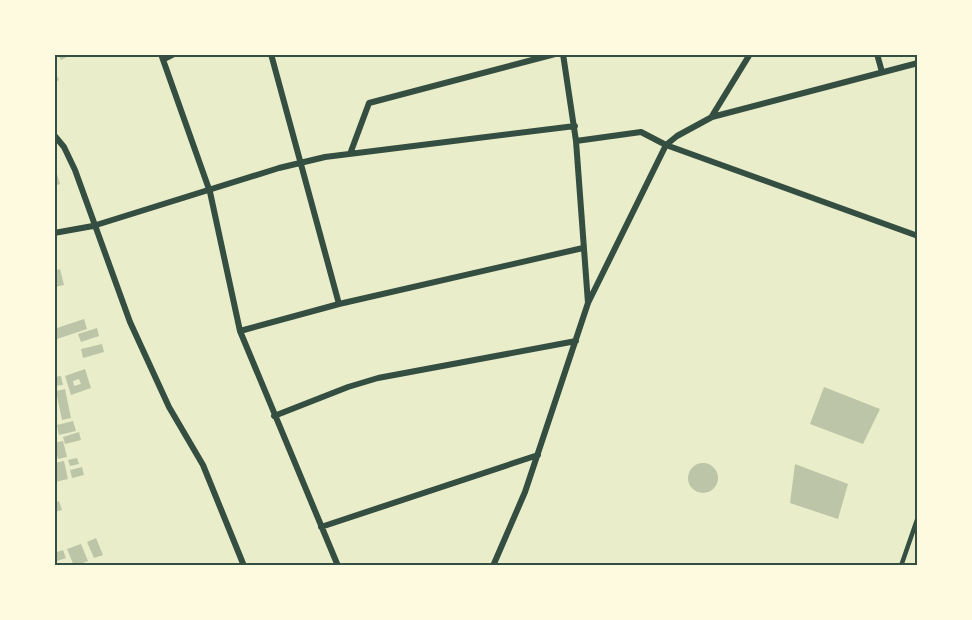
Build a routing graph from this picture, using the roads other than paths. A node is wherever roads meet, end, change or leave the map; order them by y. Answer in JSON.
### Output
{"nodes":[{"id":1,"x":174,"y":54,"type":"edge"},
{"id":2,"x":271,"y":54,"type":"edge"},
{"id":3,"x":555,"y":54,"type":"edge"},
{"id":4,"x":563,"y":54,"type":"edge"},
{"id":5,"x":750,"y":54,"type":"edge"},
{"id":6,"x":877,"y":54,"type":"edge"},
{"id":7,"x":163,"y":56,"type":"edge"},
{"id":8,"x":918,"y":63,"type":"edge"},
{"id":9,"x":882,"y":72,"type":"junction"},
{"id":10,"x":712,"y":117,"type":"junction"},
{"id":11,"x":574,"y":126,"type":"junction"},
{"id":12,"x":54,"y":135,"type":"edge"},
{"id":13,"x":576,"y":141,"type":"junction"},
{"id":14,"x":666,"y":145,"type":"junction"},
{"id":15,"x":350,"y":154,"type":"junction"},
{"id":16,"x":302,"y":163,"type":"junction"},
{"id":17,"x":210,"y":192,"type":"junction"},
{"id":18,"x":93,"y":226,"type":"junction"},
{"id":19,"x":54,"y":233,"type":"edge"},
{"id":20,"x":918,"y":236,"type":"edge"},
{"id":21,"x":584,"y":248,"type":"junction"},
{"id":22,"x":588,"y":303,"type":"junction"},
{"id":23,"x":339,"y":304,"type":"junction"},
{"id":24,"x":240,"y":331,"type":"junction"},
{"id":25,"x":576,"y":341,"type":"junction"},
{"id":26,"x":274,"y":416,"type":"junction"},
{"id":27,"x":538,"y":455,"type":"junction"},
{"id":28,"x":918,"y":517,"type":"edge"},
{"id":29,"x":321,"y":527,"type":"junction"},
{"id":30,"x":244,"y":566,"type":"edge"},
{"id":31,"x":338,"y":566,"type":"edge"},
{"id":32,"x":493,"y":566,"type":"edge"},
{"id":33,"x":900,"y":566,"type":"edge"}],
"edges":[{"from":1,"to":7,"type":"street"},
{"from":2,"to":16,"type":"street"},
{"from":3,"to":15,"type":"street"},
{"from":4,"to":11,"type":"street"},
{"from":5,"to":10,"type":"street"},
{"from":6,"to":9,"type":"street"},
{"from":7,"to":17,"type":"street"},
{"from":8,"to":9,"type":"street"},
{"from":9,"to":10,"type":"street"},
{"from":10,"to":14,"type":"street"},
{"from":11,"to":13,"type":"street"},
{"from":11,"to":15,"type":"street"},
{"from":12,"to":18,"type":"street"},
{"from":13,"to":14,"type":"street"},
{"from":13,"to":21,"type":"street"},
{"from":14,"to":20,"type":"street"},
{"from":14,"to":22,"type":"street"},
{"from":15,"to":16,"type":"street"},
{"from":16,"to":17,"type":"street"},
{"from":16,"to":23,"type":"street"},
{"from":17,"to":18,"type":"street"},
{"from":17,"to":24,"type":"street"},
{"from":18,"to":19,"type":"street"},
{"from":18,"to":30,"type":"street"},
{"from":21,"to":22,"type":"street"},
{"from":21,"to":23,"type":"street"},
{"from":22,"to":25,"type":"street"},
{"from":23,"to":24,"type":"street"},
{"from":24,"to":26,"type":"street"},
{"from":25,"to":26,"type":"street"},
{"from":25,"to":27,"type":"street"},
{"from":26,"to":29,"type":"street"},
{"from":27,"to":29,"type":"street"},
{"from":27,"to":32,"type":"street"},
{"from":28,"to":33,"type":"lane"},
{"from":29,"to":31,"type":"street"}]}
